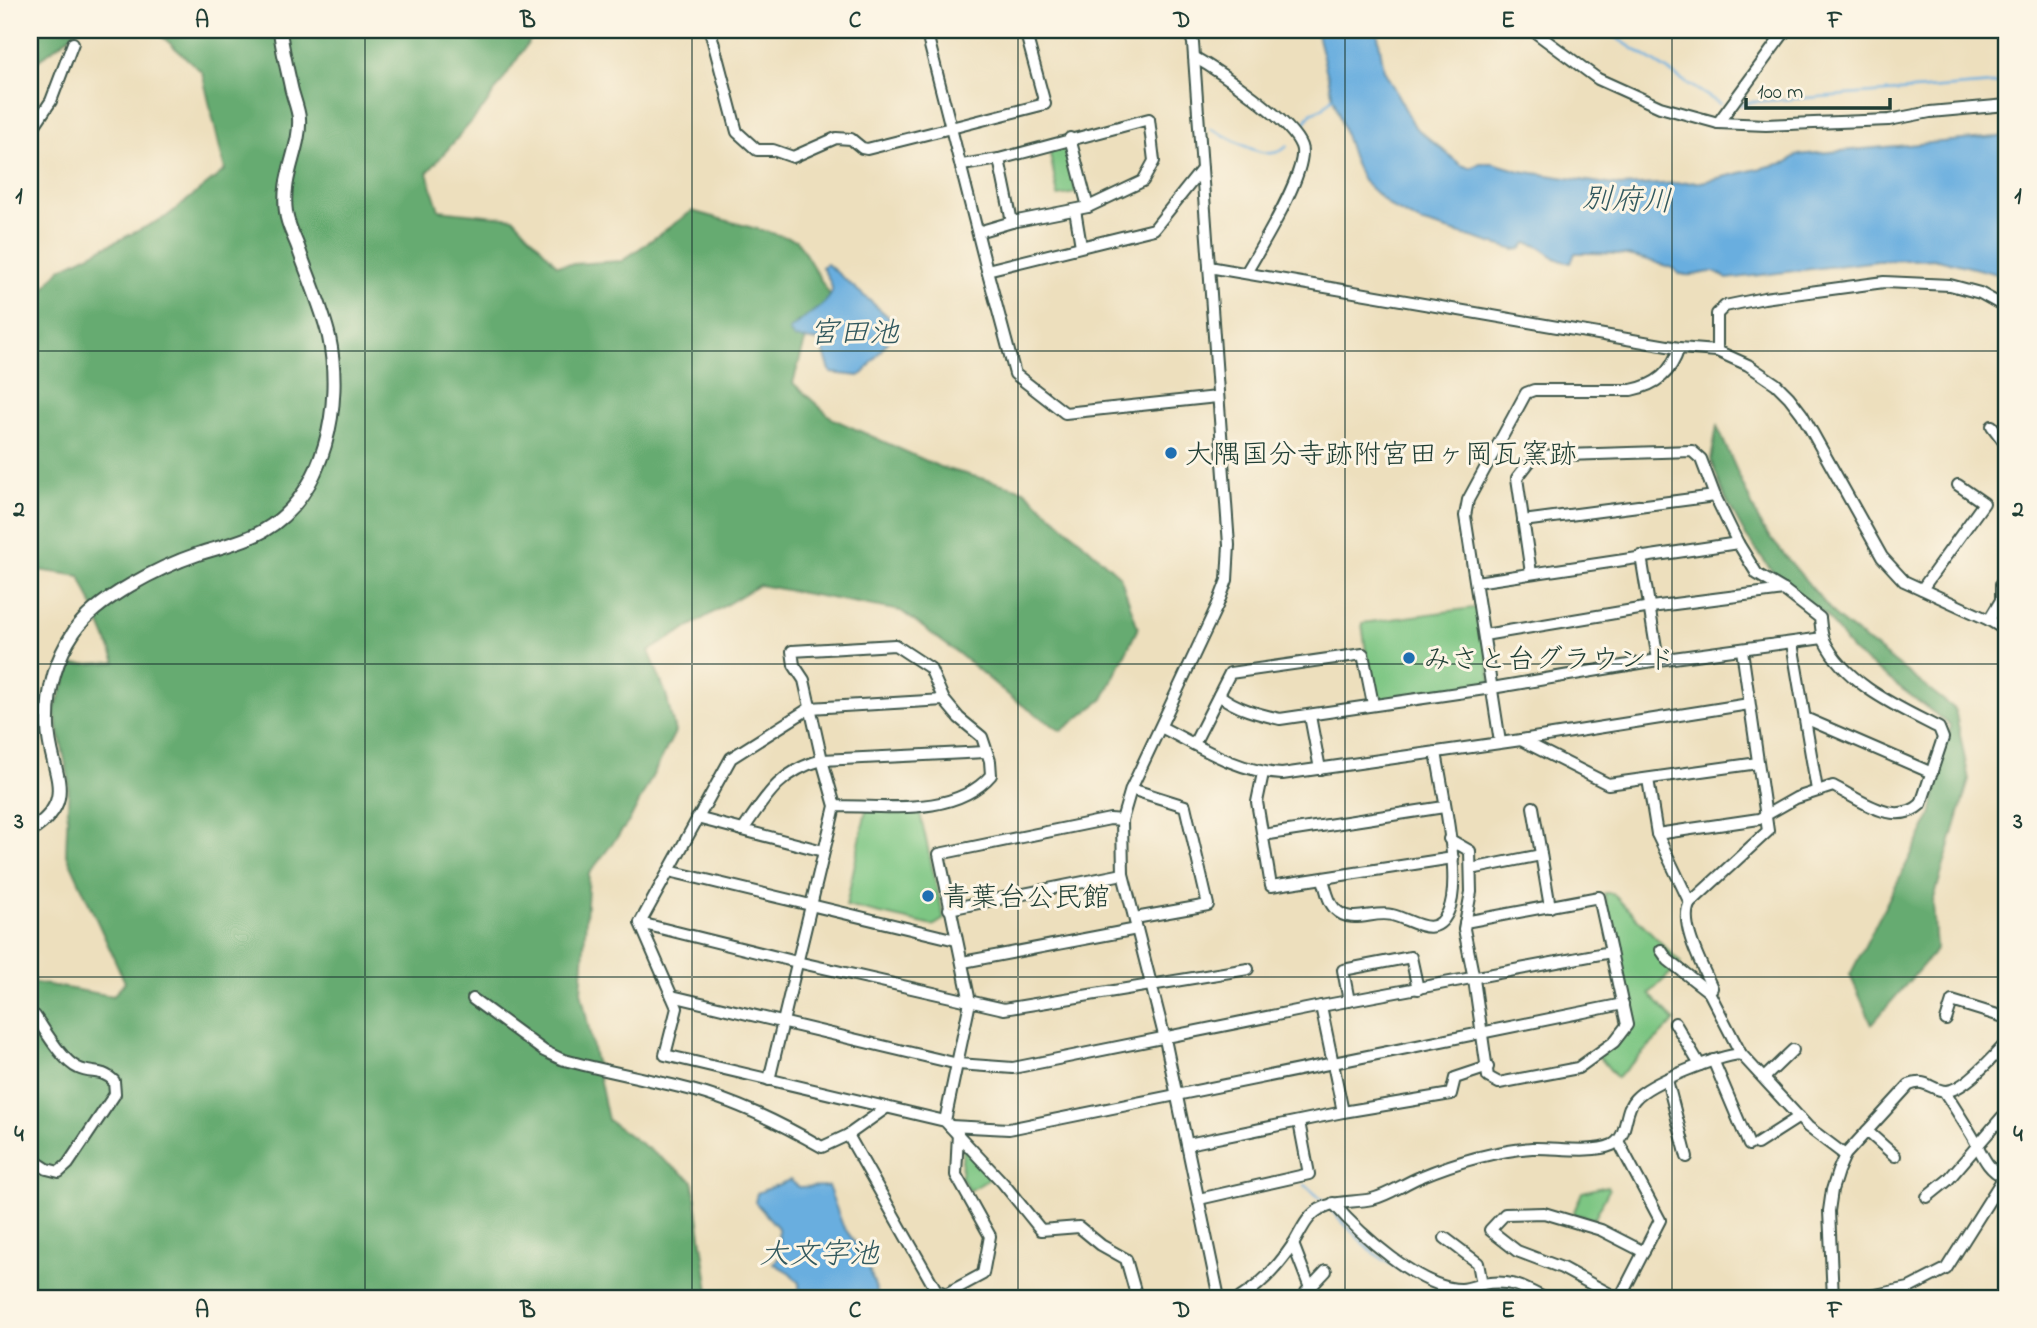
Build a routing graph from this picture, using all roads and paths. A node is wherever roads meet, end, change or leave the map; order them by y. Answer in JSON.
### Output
{"nodes":[{"id":1,"x":280,"y":30,"type":"edge"},
{"id":2,"x":710,"y":30,"type":"edge"},
{"id":3,"x":926,"y":30,"type":"edge"},
{"id":4,"x":1026,"y":30,"type":"edge"},
{"id":5,"x":1189,"y":30,"type":"edge"},
{"id":6,"x":1532,"y":30,"type":"edge"},
{"id":7,"x":1786,"y":30,"type":"edge"},
{"id":8,"x":73,"y":43,"type":"dead end"},
{"id":9,"x":1194,"y":57,"type":"junction"},
{"id":10,"x":2007,"y":105,"type":"edge"},
{"id":11,"x":1718,"y":123,"type":"junction"},
{"id":12,"x":951,"y":128,"type":"junction"},
{"id":13,"x":30,"y":132,"type":"edge"},
{"id":14,"x":1070,"y":138,"type":"junction"},
{"id":15,"x":999,"y":159,"type":"junction"},
{"id":16,"x":962,"y":166,"type":"junction"},
{"id":17,"x":1202,"y":169,"type":"junction"},
{"id":18,"x":1088,"y":207,"type":"junction"},
{"id":19,"x":1075,"y":210,"type":"junction"},
{"id":20,"x":1012,"y":222,"type":"junction"},
{"id":21,"x":978,"y":232,"type":"junction"},
{"id":22,"x":1081,"y":246,"type":"junction"},
{"id":23,"x":1209,"y":267,"type":"junction"},
{"id":24,"x":987,"y":270,"type":"junction"},
{"id":25,"x":1246,"y":273,"type":"junction"},
{"id":26,"x":2007,"y":308,"type":"edge"},
{"id":27,"x":1679,"y":348,"type":"junction"},
{"id":28,"x":1717,"y":351,"type":"junction"},
{"id":29,"x":1217,"y":397,"type":"junction"},
{"id":30,"x":1992,"y":426,"type":"dead end"},
{"id":31,"x":2007,"y":446,"type":"edge"},
{"id":32,"x":1958,"y":485,"type":"dead end"},
{"id":33,"x":1715,"y":496,"type":"junction"},
{"id":34,"x":1523,"y":521,"type":"junction"},
{"id":35,"x":1738,"y":543,"type":"junction"},
{"id":36,"x":1642,"y":556,"type":"junction"},
{"id":37,"x":1531,"y":573,"type":"junction"},
{"id":38,"x":2007,"y":575,"type":"edge"},
{"id":39,"x":1476,"y":582,"type":"junction"},
{"id":40,"x":1922,"y":589,"type":"junction"},
{"id":41,"x":1784,"y":590,"type":"junction"},
{"id":42,"x":1651,"y":607,"type":"junction"},
{"id":43,"x":1989,"y":620,"type":"junction"},
{"id":44,"x":2006,"y":627,"type":"edge"},
{"id":45,"x":1484,"y":635,"type":"junction"},
{"id":46,"x":1823,"y":638,"type":"junction"},
{"id":47,"x":1792,"y":643,"type":"junction"},
{"id":48,"x":1742,"y":650,"type":"junction"},
{"id":49,"x":1658,"y":660,"type":"junction"},
{"id":50,"x":1492,"y":688,"type":"junction"},
{"id":51,"x":1219,"y":695,"type":"junction"},
{"id":52,"x":944,"y":700,"type":"junction"},
{"id":53,"x":1749,"y":704,"type":"junction"},
{"id":54,"x":1373,"y":705,"type":"junction"},
{"id":55,"x":810,"y":708,"type":"junction"},
{"id":56,"x":1310,"y":716,"type":"junction"},
{"id":57,"x":1805,"y":718,"type":"junction"},
{"id":58,"x":1161,"y":727,"type":"junction"},
{"id":59,"x":1521,"y":740,"type":"junction"},
{"id":60,"x":1500,"y":743,"type":"junction"},
{"id":61,"x":1194,"y":744,"type":"junction"},
{"id":62,"x":986,"y":752,"type":"junction"},
{"id":63,"x":1436,"y":752,"type":"junction"},
{"id":64,"x":822,"y":760,"type":"junction"},
{"id":65,"x":1758,"y":763,"type":"junction"},
{"id":66,"x":1320,"y":769,"type":"junction"},
{"id":67,"x":1263,"y":773,"type":"junction"},
{"id":68,"x":1932,"y":773,"type":"junction"},
{"id":69,"x":1648,"y":779,"type":"junction"},
{"id":70,"x":1131,"y":789,"type":"junction"},
{"id":71,"x":1817,"y":790,"type":"junction"},
{"id":72,"x":835,"y":806,"type":"junction"},
{"id":73,"x":1444,"y":807,"type":"junction"},
{"id":74,"x":1534,"y":807,"type":"dead end"},
{"id":75,"x":1767,"y":813,"type":"junction"},
{"id":76,"x":697,"y":818,"type":"junction"},
{"id":77,"x":1122,"y":820,"type":"junction"},
{"id":78,"x":743,"y":830,"type":"junction"},
{"id":79,"x":30,"y":831,"type":"edge"},
{"id":80,"x":1657,"y":834,"type":"junction"},
{"id":81,"x":1263,"y":835,"type":"junction"},
{"id":82,"x":1449,"y":839,"type":"junction"},
{"id":83,"x":823,"y":851,"type":"junction"},
{"id":84,"x":1541,"y":855,"type":"junction"},
{"id":85,"x":1453,"y":858,"type":"junction"},
{"id":86,"x":1471,"y":869,"type":"junction"},
{"id":87,"x":669,"y":871,"type":"junction"},
{"id":88,"x":1122,"y":874,"type":"junction"},
{"id":89,"x":1323,"y":879,"type":"junction"},
{"id":90,"x":1690,"y":903,"type":"junction"},
{"id":91,"x":812,"y":905,"type":"junction"},
{"id":92,"x":1549,"y":906,"type":"junction"},
{"id":93,"x":949,"y":909,"type":"junction"},
{"id":94,"x":1465,"y":922,"type":"junction"},
{"id":95,"x":639,"y":923,"type":"junction"},
{"id":96,"x":1136,"y":924,"type":"junction"},
{"id":97,"x":956,"y":940,"type":"junction"},
{"id":98,"x":1661,"y":950,"type":"dead end"},
{"id":99,"x":1611,"y":952,"type":"junction"},
{"id":100,"x":797,"y":962,"type":"junction"},
{"id":101,"x":963,"y":962,"type":"junction"},
{"id":102,"x":1248,"y":969,"type":"dead end"},
{"id":103,"x":1474,"y":979,"type":"junction"},
{"id":104,"x":1152,"y":983,"type":"junction"},
{"id":105,"x":1419,"y":989,"type":"junction"},
{"id":106,"x":1709,"y":992,"type":"junction"},
{"id":107,"x":672,"y":996,"type":"junction"},
{"id":108,"x":473,"y":999,"type":"dead end"},
{"id":109,"x":1349,"y":1001,"type":"junction"},
{"id":110,"x":970,"y":1002,"type":"junction"},
{"id":111,"x":1623,"y":1004,"type":"junction"},
{"id":112,"x":1321,"y":1006,"type":"junction"},
{"id":113,"x":30,"y":1013,"type":"edge"},
{"id":114,"x":2007,"y":1018,"type":"edge"},
{"id":115,"x":1946,"y":1020,"type":"dead end"},
{"id":116,"x":783,"y":1022,"type":"junction"},
{"id":117,"x":1675,"y":1023,"type":"dead end"},
{"id":118,"x":1482,"y":1032,"type":"junction"},
{"id":119,"x":1165,"y":1039,"type":"junction"},
{"id":120,"x":2007,"y":1042,"type":"edge"},
{"id":121,"x":1793,"y":1050,"type":"dead end"},
{"id":122,"x":1741,"y":1054,"type":"junction"},
{"id":123,"x":1713,"y":1059,"type":"junction"},
{"id":124,"x":1333,"y":1062,"type":"junction"},
{"id":125,"x":958,"y":1063,"type":"junction"},
{"id":126,"x":1700,"y":1065,"type":"junction"},
{"id":127,"x":1488,"y":1068,"type":"junction"},
{"id":128,"x":1764,"y":1078,"type":"junction"},
{"id":129,"x":769,"y":1080,"type":"junction"},
{"id":130,"x":1667,"y":1080,"type":"junction"},
{"id":131,"x":1944,"y":1091,"type":"junction"},
{"id":132,"x":1176,"y":1095,"type":"junction"},
{"id":133,"x":886,"y":1108,"type":"junction"},
{"id":134,"x":1343,"y":1112,"type":"junction"},
{"id":135,"x":1799,"y":1117,"type":"junction"},
{"id":136,"x":2002,"y":1117,"type":"dead end"},
{"id":137,"x":1299,"y":1122,"type":"junction"},
{"id":138,"x":951,"y":1126,"type":"junction"},
{"id":139,"x":1867,"y":1131,"type":"junction"},
{"id":140,"x":848,"y":1135,"type":"junction"},
{"id":141,"x":1618,"y":1141,"type":"junction"},
{"id":142,"x":1188,"y":1144,"type":"junction"},
{"id":143,"x":1977,"y":1146,"type":"junction"},
{"id":144,"x":1845,"y":1155,"type":"junction"},
{"id":145,"x":1895,"y":1156,"type":"dead end"},
{"id":146,"x":1688,"y":1157,"type":"dead end"},
{"id":147,"x":30,"y":1158,"type":"edge"},
{"id":148,"x":2006,"y":1176,"type":"edge"},
{"id":149,"x":1927,"y":1196,"type":"dead end"},
{"id":150,"x":1199,"y":1199,"type":"junction"},
{"id":151,"x":1333,"y":1203,"type":"junction"},
{"id":152,"x":1445,"y":1238,"type":"dead end"},
{"id":153,"x":1293,"y":1244,"type":"junction"},
{"id":154,"x":1644,"y":1252,"type":"junction"},
{"id":155,"x":1326,"y":1270,"type":"dead end"},
{"id":156,"x":1482,"y":1284,"type":"junction"},
{"id":157,"x":1311,"y":1293,"type":"edge"},
{"id":158,"x":1832,"y":1297,"type":"edge"},
{"id":159,"x":1137,"y":1298,"type":"edge"},
{"id":160,"x":1219,"y":1298,"type":"edge"},
{"id":161,"x":1240,"y":1298,"type":"edge"},
{"id":162,"x":1544,"y":1298,"type":"edge"},
{"id":163,"x":1619,"y":1298,"type":"edge"},
{"id":164,"x":1861,"y":1298,"type":"edge"}],
"edges":[{"from":1,"to":79,"type":"main road"},
{"from":2,"to":12,"type":"street"},
{"from":3,"to":12,"type":"street"},
{"from":4,"to":12,"type":"street"},
{"from":5,"to":9,"type":"street"},
{"from":6,"to":11,"type":"street"},
{"from":7,"to":11,"type":"street"},
{"from":8,"to":13,"type":"street"},
{"from":9,"to":17,"type":"street"},
{"from":9,"to":25,"type":"street"},
{"from":10,"to":11,"type":"street"},
{"from":12,"to":16,"type":"street"},
{"from":14,"to":15,"type":"street"},
{"from":14,"to":18,"type":"street"},
{"from":14,"to":18,"type":"street"},
{"from":15,"to":16,"type":"street"},
{"from":15,"to":20,"type":"street"},
{"from":16,"to":21,"type":"street"},
{"from":17,"to":22,"type":"street"},
{"from":17,"to":23,"type":"street"},
{"from":18,"to":19,"type":"street"},
{"from":19,"to":20,"type":"street"},
{"from":19,"to":22,"type":"street"},
{"from":20,"to":21,"type":"street"},
{"from":21,"to":24,"type":"street"},
{"from":22,"to":24,"type":"street"},
{"from":23,"to":25,"type":"street"},
{"from":23,"to":29,"type":"street"},
{"from":24,"to":29,"type":"street"},
{"from":25,"to":27,"type":"street"},
{"from":26,"to":28,"type":"street"},
{"from":27,"to":28,"type":"street"},
{"from":27,"to":39,"type":"street"},
{"from":28,"to":40,"type":"street"},
{"from":29,"to":58,"type":"street"},
{"from":30,"to":31,"type":"street"},
{"from":32,"to":40,"type":"street"},
{"from":33,"to":34,"type":"street"},
{"from":33,"to":34,"type":"street"},
{"from":33,"to":35,"type":"street"},
{"from":34,"to":37,"type":"street"},
{"from":35,"to":36,"type":"street"},
{"from":35,"to":41,"type":"street"},
{"from":36,"to":37,"type":"street"},
{"from":36,"to":42,"type":"street"},
{"from":37,"to":39,"type":"street"},
{"from":38,"to":43,"type":"street"},
{"from":39,"to":45,"type":"street"},
{"from":40,"to":43,"type":"street"},
{"from":41,"to":42,"type":"street"},
{"from":41,"to":46,"type":"street"},
{"from":42,"to":45,"type":"street"},
{"from":42,"to":49,"type":"street"},
{"from":43,"to":44,"type":"street"},
{"from":45,"to":50,"type":"street"},
{"from":46,"to":47,"type":"street"},
{"from":46,"to":68,"type":"street"},
{"from":47,"to":48,"type":"street"},
{"from":47,"to":57,"type":"street"},
{"from":48,"to":49,"type":"street"},
{"from":48,"to":53,"type":"street"},
{"from":49,"to":50,"type":"street"},
{"from":50,"to":54,"type":"street"},
{"from":50,"to":60,"type":"street"},
{"from":51,"to":54,"type":"street"},
{"from":51,"to":56,"type":"street"},
{"from":51,"to":61,"type":"street"},
{"from":52,"to":55,"type":"street"},
{"from":52,"to":55,"type":"street"},
{"from":52,"to":62,"type":"street"},
{"from":53,"to":59,"type":"street"},
{"from":53,"to":65,"type":"street"},
{"from":54,"to":56,"type":"street"},
{"from":55,"to":64,"type":"street"},
{"from":55,"to":76,"type":"street"},
{"from":56,"to":66,"type":"street"},
{"from":57,"to":68,"type":"street"},
{"from":57,"to":71,"type":"street"},
{"from":58,"to":61,"type":"street"},
{"from":58,"to":70,"type":"street"},
{"from":59,"to":60,"type":"street"},
{"from":59,"to":69,"type":"street"},
{"from":60,"to":63,"type":"street"},
{"from":61,"to":67,"type":"street"},
{"from":62,"to":64,"type":"street"},
{"from":62,"to":72,"type":"street"},
{"from":63,"to":66,"type":"street"},
{"from":63,"to":73,"type":"street"},
{"from":64,"to":72,"type":"street"},
{"from":64,"to":78,"type":"street"},
{"from":65,"to":69,"type":"street"},
{"from":65,"to":75,"type":"street"},
{"from":66,"to":67,"type":"street"},
{"from":67,"to":81,"type":"street"},
{"from":68,"to":71,"type":"street"},
{"from":69,"to":80,"type":"street"},
{"from":70,"to":77,"type":"street"},
{"from":70,"to":96,"type":"street"},
{"from":71,"to":75,"type":"street"},
{"from":72,"to":83,"type":"street"},
{"from":73,"to":81,"type":"street"},
{"from":73,"to":82,"type":"street"},
{"from":74,"to":84,"type":"street"},
{"from":75,"to":80,"type":"street"},
{"from":75,"to":90,"type":"street"},
{"from":76,"to":78,"type":"street"},
{"from":76,"to":87,"type":"street"},
{"from":77,"to":88,"type":"street"},
{"from":77,"to":93,"type":"street"},
{"from":78,"to":83,"type":"street"},
{"from":80,"to":90,"type":"street"},
{"from":81,"to":89,"type":"street"},
{"from":82,"to":85,"type":"street"},
{"from":82,"to":86,"type":"street"},
{"from":83,"to":91,"type":"street"},
{"from":84,"to":86,"type":"street"},
{"from":84,"to":92,"type":"street"},
{"from":85,"to":89,"type":"street"},
{"from":85,"to":89,"type":"street"},
{"from":86,"to":94,"type":"street"},
{"from":87,"to":91,"type":"street"},
{"from":87,"to":95,"type":"street"},
{"from":88,"to":93,"type":"street"},
{"from":88,"to":96,"type":"street"},
{"from":90,"to":106,"type":"street"},
{"from":91,"to":97,"type":"street"},
{"from":91,"to":100,"type":"street"},
{"from":92,"to":94,"type":"street"},
{"from":92,"to":99,"type":"street"},
{"from":93,"to":97,"type":"street"},
{"from":94,"to":103,"type":"street"},
{"from":95,"to":100,"type":"street"},
{"from":95,"to":107,"type":"street"},
{"from":96,"to":101,"type":"street"},
{"from":96,"to":104,"type":"street"},
{"from":97,"to":101,"type":"street"},
{"from":98,"to":106,"type":"street"},
{"from":99,"to":103,"type":"street"},
{"from":99,"to":111,"type":"street"},
{"from":100,"to":110,"type":"street"},
{"from":100,"to":116,"type":"street"},
{"from":101,"to":110,"type":"street"},
{"from":102,"to":104,"type":"street"},
{"from":103,"to":105,"type":"street"},
{"from":103,"to":118,"type":"street"},
{"from":104,"to":110,"type":"street"},
{"from":104,"to":119,"type":"street"},
{"from":105,"to":109,"type":"street"},
{"from":105,"to":109,"type":"street"},
{"from":106,"to":122,"type":"street"},
{"from":107,"to":116,"type":"street"},
{"from":107,"to":129,"type":"street"},
{"from":108,"to":140,"type":"street"},
{"from":109,"to":112,"type":"street"},
{"from":110,"to":125,"type":"street"},
{"from":111,"to":118,"type":"street"},
{"from":111,"to":127,"type":"street"},
{"from":112,"to":119,"type":"street"},
{"from":112,"to":124,"type":"street"},
{"from":113,"to":147,"type":"street"},
{"from":114,"to":115,"type":"street"},
{"from":116,"to":125,"type":"street"},
{"from":116,"to":129,"type":"street"},
{"from":117,"to":126,"type":"street"},
{"from":118,"to":124,"type":"street"},
{"from":118,"to":127,"type":"street"},
{"from":119,"to":125,"type":"street"},
{"from":119,"to":132,"type":"street"},
{"from":120,"to":131,"type":"street"},
{"from":121,"to":128,"type":"street"},
{"from":122,"to":123,"type":"street"},
{"from":122,"to":128,"type":"street"},
{"from":123,"to":126,"type":"street"},
{"from":123,"to":135,"type":"street"},
{"from":124,"to":132,"type":"street"},
{"from":124,"to":134,"type":"street"},
{"from":125,"to":138,"type":"street"},
{"from":126,"to":130,"type":"street"},
{"from":127,"to":134,"type":"street"},
{"from":128,"to":135,"type":"street"},
{"from":129,"to":133,"type":"street"},
{"from":130,"to":141,"type":"street"},
{"from":130,"to":146,"type":"street"},
{"from":131,"to":139,"type":"street"},
{"from":131,"to":143,"type":"street"},
{"from":132,"to":138,"type":"street"},
{"from":132,"to":142,"type":"street"},
{"from":133,"to":138,"type":"street"},
{"from":133,"to":140,"type":"street"},
{"from":134,"to":137,"type":"street"},
{"from":135,"to":144,"type":"street"},
{"from":136,"to":143,"type":"street"},
{"from":137,"to":142,"type":"street"},
{"from":137,"to":150,"type":"street"},
{"from":138,"to":140,"type":"street"},
{"from":138,"to":159,"type":"street"},
{"from":139,"to":144,"type":"street"},
{"from":139,"to":145,"type":"street"},
{"from":141,"to":151,"type":"street"},
{"from":141,"to":154,"type":"street"},
{"from":142,"to":150,"type":"street"},
{"from":143,"to":148,"type":"street"},
{"from":143,"to":149,"type":"street"},
{"from":144,"to":158,"type":"street"},
{"from":148,"to":164,"type":"street"},
{"from":150,"to":160,"type":"street"},
{"from":151,"to":153,"type":"street"},
{"from":151,"to":156,"type":"street"},
{"from":152,"to":156,"type":"street"},
{"from":153,"to":157,"type":"street"},
{"from":153,"to":161,"type":"street"},
{"from":154,"to":163,"type":"street"},
{"from":154,"to":163,"type":"street"},
{"from":155,"to":157,"type":"street"},
{"from":156,"to":162,"type":"street"}]}
